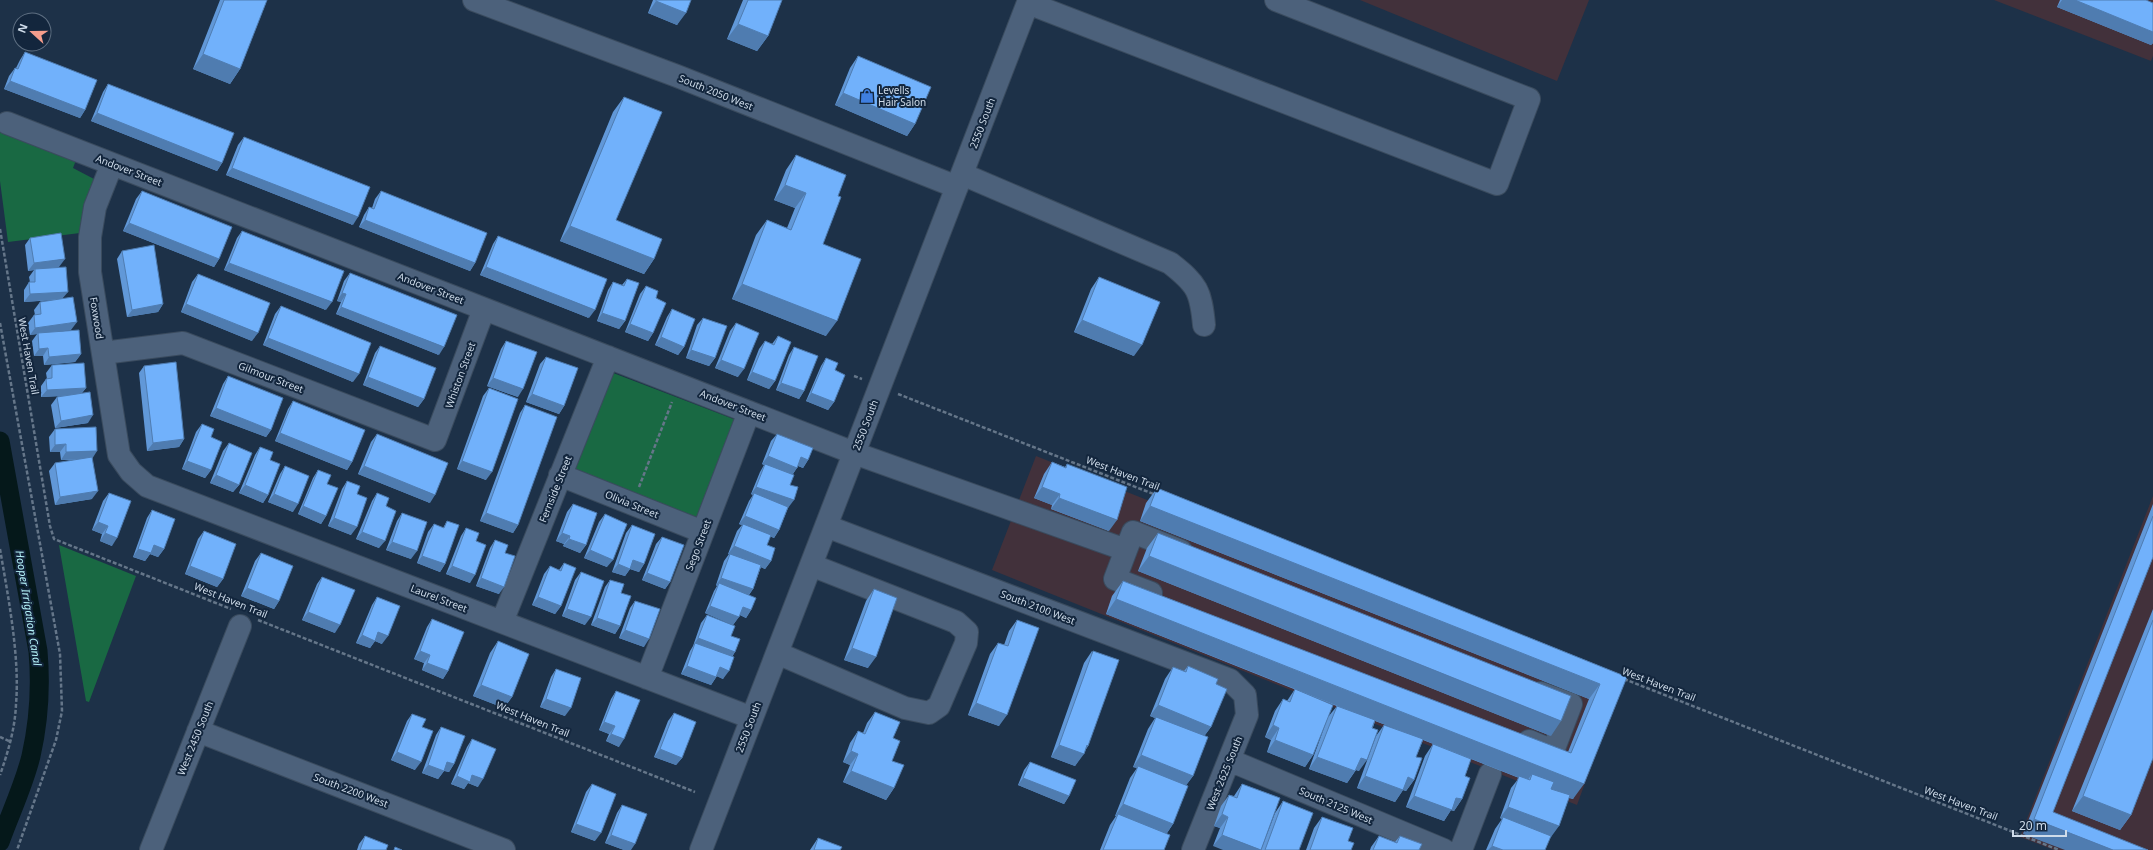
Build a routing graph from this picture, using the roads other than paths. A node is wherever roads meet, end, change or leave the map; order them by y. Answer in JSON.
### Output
{"nodes":[{"id":1,"x":474,"y":0,"type":"edge"},
{"id":2,"x":1276,"y":0,"type":"edge"},
{"id":3,"x":1029,"y":2,"type":"edge"},
{"id":4,"x":7,"y":123,"type":"dead end"},
{"id":5,"x":112,"y":164,"type":"junction"},
{"id":6,"x":960,"y":180,"type":"junction"},
{"id":7,"x":484,"y":309,"type":"junction"},
{"id":8,"x":1204,"y":325,"type":"dead end"},
{"id":9,"x":103,"y":353,"type":"junction"},
{"id":10,"x":608,"y":357,"type":"junction"},
{"id":11,"x":749,"y":412,"type":"junction"},
{"id":12,"x":435,"y":440,"type":"joint"},
{"id":13,"x":854,"y":453,"type":"junction"},
{"id":14,"x":131,"y":472,"type":"joint"},
{"id":15,"x":560,"y":475,"type":"junction"},
{"id":16,"x":826,"y":526,"type":"junction"},
{"id":17,"x":703,"y":532,"type":"junction"},
{"id":18,"x":1126,"y":550,"type":"junction"},
{"id":19,"x":1200,"y":559,"type":"edge"},
{"id":20,"x":811,"y":564,"type":"junction"},
{"id":21,"x":1167,"y":599,"type":"edge"},
{"id":22,"x":244,"y":618,"type":"road end"},
{"id":23,"x":502,"y":622,"type":"junction"},
{"id":24,"x":777,"y":653,"type":"junction"},
{"id":25,"x":647,"y":678,"type":"junction"},
{"id":26,"x":1519,"y":684,"type":"edge"},
{"id":27,"x":1245,"y":695,"type":"joint"},
{"id":28,"x":752,"y":718,"type":"junction"},
{"id":29,"x":198,"y":731,"type":"junction"},
{"id":30,"x":1508,"y":733,"type":"edge"},
{"id":31,"x":1229,"y":760,"type":"junction"},
{"id":32,"x":1490,"y":774,"type":"dead end"},
{"id":33,"x":151,"y":850,"type":"edge"},
{"id":34,"x":504,"y":850,"type":"edge"},
{"id":35,"x":701,"y":850,"type":"edge"},
{"id":36,"x":1193,"y":850,"type":"edge"},
{"id":37,"x":1444,"y":850,"type":"edge"},
{"id":38,"x":1461,"y":850,"type":"edge"}],
"edges":[{"from":1,"to":6,"type":"street","name":"South 2050 West"},
{"from":2,"to":3,"type":"street"},
{"from":3,"to":6,"type":"street","name":"2550 South"},
{"from":4,"to":5,"type":"street","name":"Andover Street"},
{"from":5,"to":7,"type":"street","name":"Andover Street"},
{"from":5,"to":9,"type":"street","name":"Foxwood"},
{"from":6,"to":8,"type":"street","name":"South 2050 West"},
{"from":6,"to":13,"type":"street","name":"2550 South"},
{"from":7,"to":10,"type":"street","name":"Andover Street"},
{"from":7,"to":12,"type":"street","name":"Whiston Street"},
{"from":9,"to":12,"type":"street","name":"Gilmour Street"},
{"from":9,"to":14,"type":"street","name":"Foxwood"},
{"from":10,"to":11,"type":"street","name":"Andover Street"},
{"from":10,"to":15,"type":"street","name":"Fernside Street"},
{"from":11,"to":13,"type":"street","name":"Andover Street"},
{"from":11,"to":17,"type":"street","name":"Sego Street"},
{"from":13,"to":16,"type":"street","name":"2550 South"},
{"from":13,"to":18,"type":"street","name":"Andover Street"},
{"from":14,"to":23,"type":"street","name":"Laurel Street"},
{"from":15,"to":17,"type":"street","name":"Olivia Street"},
{"from":15,"to":23,"type":"street","name":"Fernside Street"},
{"from":16,"to":20,"type":"street","name":"2550 South"},
{"from":16,"to":27,"type":"street","name":"South 2100 West"},
{"from":17,"to":25,"type":"street","name":"Sego Street"},
{"from":18,"to":19,"type":"street"},
{"from":18,"to":21,"type":"street"},
{"from":20,"to":24,"type":"street","name":"2550 South"},
{"from":20,"to":24,"type":"street"},
{"from":22,"to":29,"type":"street","name":"West 2450 South"},
{"from":23,"to":25,"type":"street","name":"Laurel Street"},
{"from":24,"to":28,"type":"street","name":"2550 South"},
{"from":25,"to":28,"type":"street","name":"Laurel Street"},
{"from":26,"to":30,"type":"street"},
{"from":27,"to":31,"type":"street","name":"West 2625 South"},
{"from":28,"to":35,"type":"street","name":"2550 South"},
{"from":29,"to":33,"type":"street","name":"West 2450 South"},
{"from":29,"to":34,"type":"street","name":"South 2200 West"},
{"from":31,"to":36,"type":"street","name":"West 2625 South"},
{"from":31,"to":37,"type":"street","name":"South 2125 West"},
{"from":32,"to":38,"type":"street"}]}
